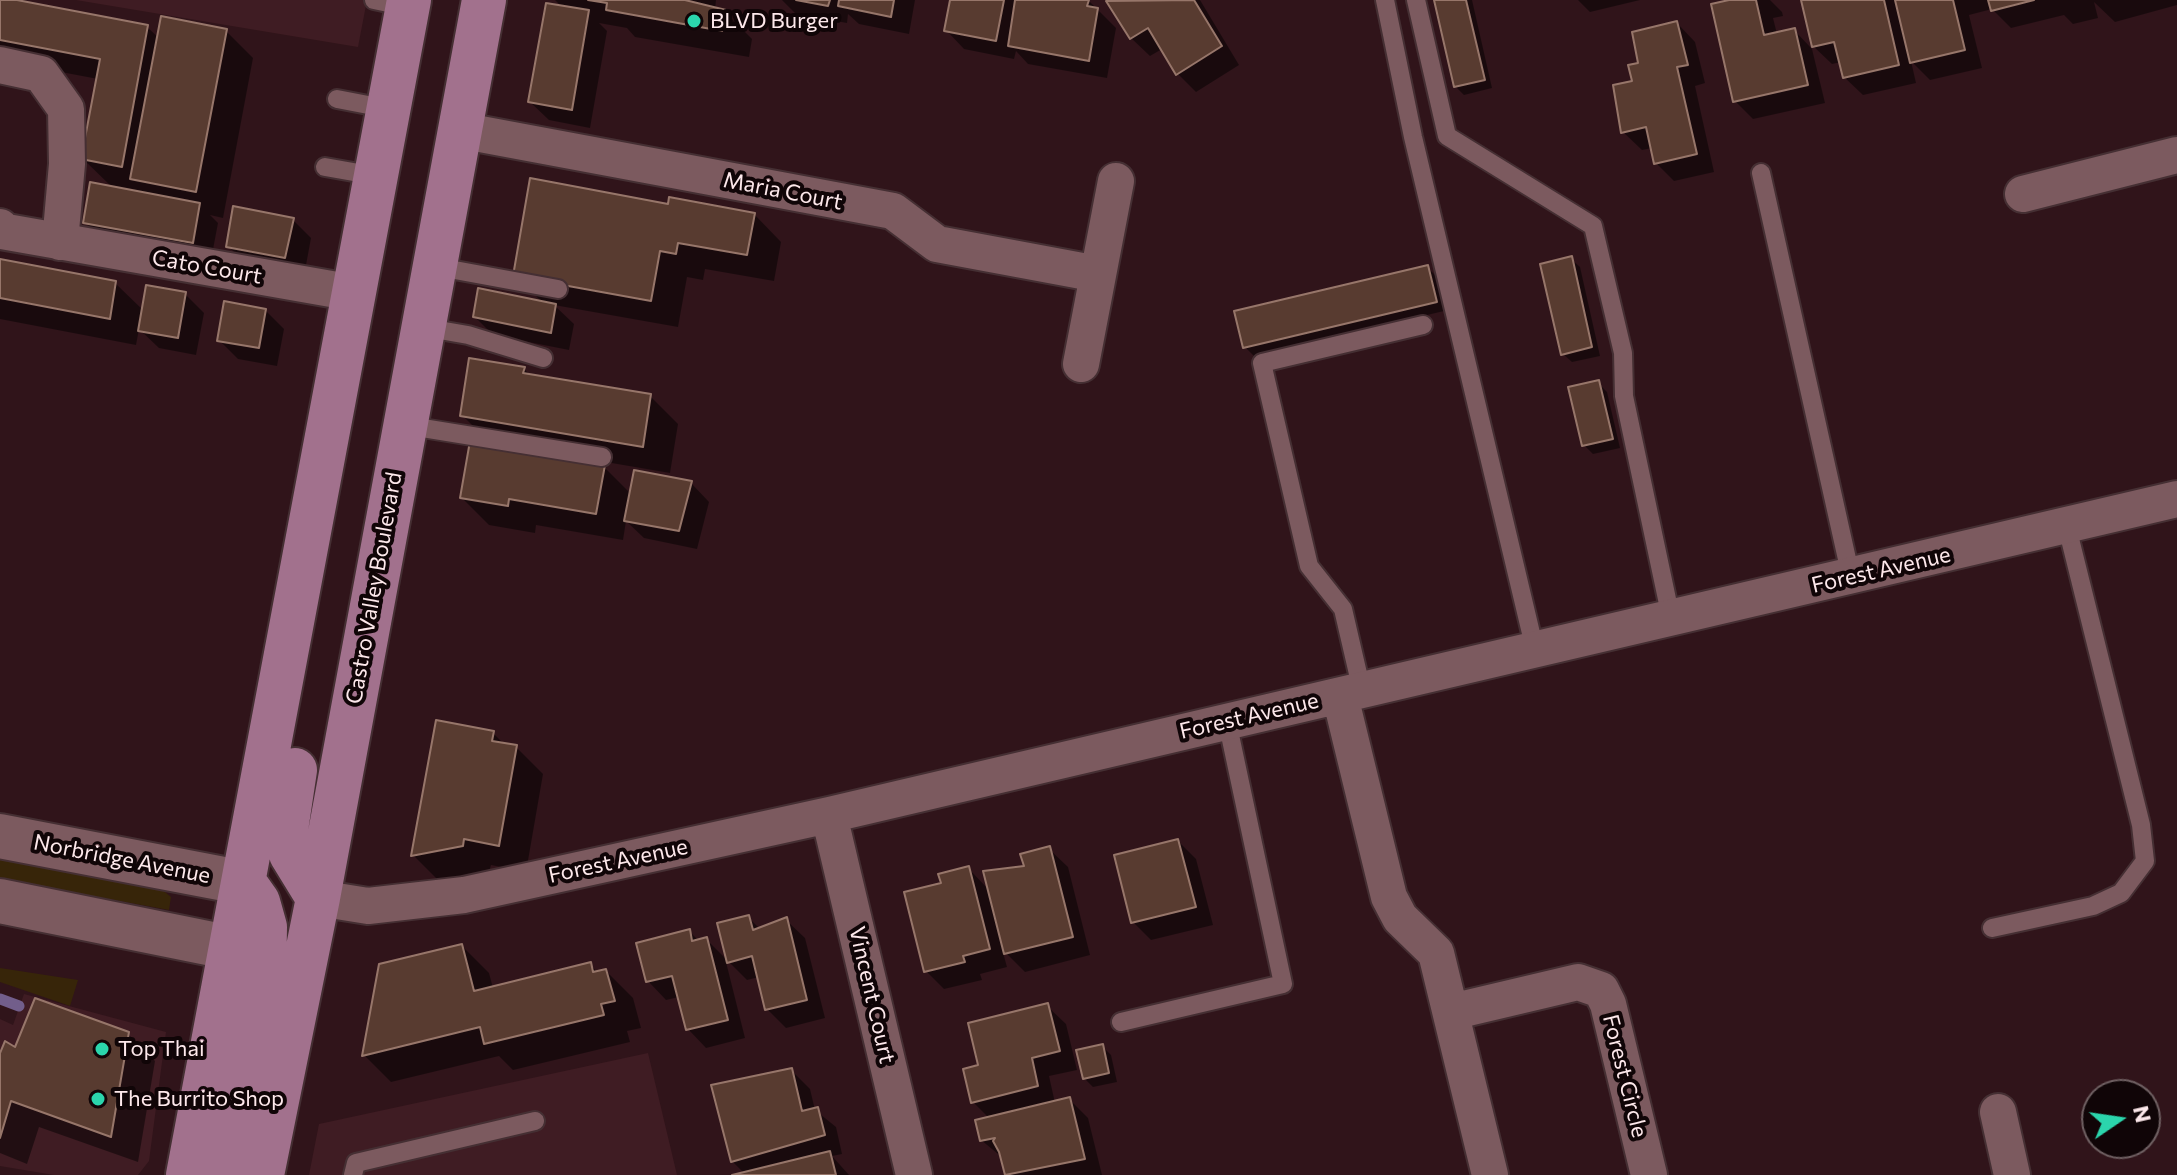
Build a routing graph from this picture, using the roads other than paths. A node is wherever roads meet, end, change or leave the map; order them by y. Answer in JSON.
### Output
{"nodes":[{"id":1,"x":484,"y":0,"type":"edge"},
{"id":2,"x":1385,"y":0,"type":"edge"},
{"id":3,"x":1416,"y":0,"type":"edge"},
{"id":4,"x":397,"y":2,"type":"edge"},
{"id":5,"x":0,"y":65,"type":"edge"},
{"id":6,"x":337,"y":99,"type":"dead end"},
{"id":7,"x":389,"y":109,"type":"junction"},
{"id":8,"x":459,"y":130,"type":"junction"},
{"id":9,"x":2177,"y":155,"type":"edge"},
{"id":10,"x":325,"y":167,"type":"dead end"},
{"id":11,"x":1761,"y":173,"type":"dead end"},
{"id":12,"x":376,"y":176,"type":"junction"},
{"id":13,"x":1116,"y":181,"type":"dead end"},
{"id":14,"x":2023,"y":194,"type":"dead end"},
{"id":15,"x":0,"y":227,"type":"edge"},
{"id":16,"x":60,"y":242,"type":"junction"},
{"id":17,"x":433,"y":266,"type":"junction"},
{"id":18,"x":1098,"y":274,"type":"junction"},
{"id":19,"x":558,"y":289,"type":"dead end"},
{"id":20,"x":354,"y":293,"type":"junction"},
{"id":21,"x":1423,"y":325,"type":"dead end"},
{"id":22,"x":422,"y":327,"type":"junction"},
{"id":23,"x":543,"y":358,"type":"dead end"},
{"id":24,"x":341,"y":363,"type":"junction"},
{"id":25,"x":1081,"y":364,"type":"dead end"},
{"id":26,"x":404,"y":425,"type":"junction"},
{"id":27,"x":602,"y":457,"type":"dead end"},
{"id":28,"x":2177,"y":499,"type":"edge"},
{"id":29,"x":2067,"y":527,"type":"junction"},
{"id":30,"x":1851,"y":577,"type":"junction"},
{"id":31,"x":1671,"y":618,"type":"junction"},
{"id":32,"x":1535,"y":650,"type":"junction"},
{"id":33,"x":1351,"y":694,"type":"junction"},
{"id":34,"x":1227,"y":721,"type":"junction"},
{"id":35,"x":829,"y":815,"type":"junction"},
{"id":36,"x":0,"y":836,"type":"edge"},
{"id":37,"x":245,"y":883,"type":"junction"},
{"id":38,"x":318,"y":898,"type":"junction"},
{"id":39,"x":0,"y":901,"type":"edge"},
{"id":40,"x":1992,"y":928,"type":"dead end"},
{"id":41,"x":232,"y":948,"type":"junction"},
{"id":42,"x":1451,"y":1012,"type":"junction"},
{"id":43,"x":1121,"y":1022,"type":"dead end"},
{"id":44,"x":1998,"y":1112,"type":"dead end"},
{"id":45,"x":535,"y":1121,"type":"dead end"},
{"id":46,"x":188,"y":1175,"type":"edge"},
{"id":47,"x":230,"y":1175,"type":"edge"},
{"id":48,"x":262,"y":1175,"type":"edge"},
{"id":49,"x":353,"y":1175,"type":"edge"},
{"id":50,"x":914,"y":1175,"type":"edge"},
{"id":51,"x":1490,"y":1175,"type":"edge"},
{"id":52,"x":1649,"y":1175,"type":"edge"},
{"id":53,"x":2012,"y":1175,"type":"edge"}],
"edges":[{"from":1,"to":8,"type":"main road","name":"Castro Valley Boulevard"},
{"from":2,"to":32,"type":"lane"},
{"from":3,"to":31,"type":"lane"},
{"from":4,"to":7,"type":"main road"},
{"from":5,"to":16,"type":"street"},
{"from":6,"to":7,"type":"lane"},
{"from":7,"to":12,"type":"main road"},
{"from":8,"to":17,"type":"main road","name":"Castro Valley Boulevard"},
{"from":8,"to":18,"type":"street","name":"Maria Court"},
{"from":9,"to":14,"type":"street"},
{"from":10,"to":12,"type":"lane"},
{"from":11,"to":30,"type":"lane"},
{"from":12,"to":20,"type":"main road"},
{"from":13,"to":18,"type":"street"},
{"from":15,"to":16,"type":"street","name":"Cato Court"},
{"from":16,"to":20,"type":"street","name":"Cato Court"},
{"from":17,"to":19,"type":"lane"},
{"from":17,"to":22,"type":"main road","name":"Castro Valley Boulevard"},
{"from":18,"to":25,"type":"street"},
{"from":20,"to":24,"type":"main road"},
{"from":21,"to":33,"type":"lane"},
{"from":22,"to":23,"type":"lane"},
{"from":22,"to":26,"type":"main road","name":"Castro Valley Boulevard"},
{"from":24,"to":37,"type":"main road"},
{"from":24,"to":38,"type":"main road"},
{"from":26,"to":27,"type":"lane"},
{"from":26,"to":38,"type":"main road","name":"Castro Valley Boulevard"},
{"from":28,"to":29,"type":"street","name":"Forest Avenue"},
{"from":29,"to":30,"type":"street","name":"Forest Avenue"},
{"from":29,"to":40,"type":"lane"},
{"from":30,"to":31,"type":"street","name":"Forest Avenue"},
{"from":31,"to":32,"type":"street","name":"Forest Avenue"},
{"from":32,"to":33,"type":"street","name":"Forest Avenue"},
{"from":33,"to":34,"type":"street","name":"Forest Avenue"},
{"from":33,"to":42,"type":"street"},
{"from":34,"to":35,"type":"street","name":"Forest Avenue"},
{"from":34,"to":43,"type":"lane"},
{"from":35,"to":38,"type":"street","name":"Forest Avenue"},
{"from":35,"to":50,"type":"street","name":"Vincent Court"},
{"from":36,"to":37,"type":"street","name":"Norbridge Avenue"},
{"from":37,"to":41,"type":"main road"},
{"from":37,"to":47,"type":"main road"},
{"from":38,"to":48,"type":"main road","name":"Castro Valley Boulevard"},
{"from":39,"to":41,"type":"street"},
{"from":41,"to":46,"type":"main road"},
{"from":42,"to":51,"type":"street"},
{"from":42,"to":52,"type":"street","name":"Forest Circle"},
{"from":44,"to":53,"type":"street"},
{"from":45,"to":49,"type":"lane"}]}
